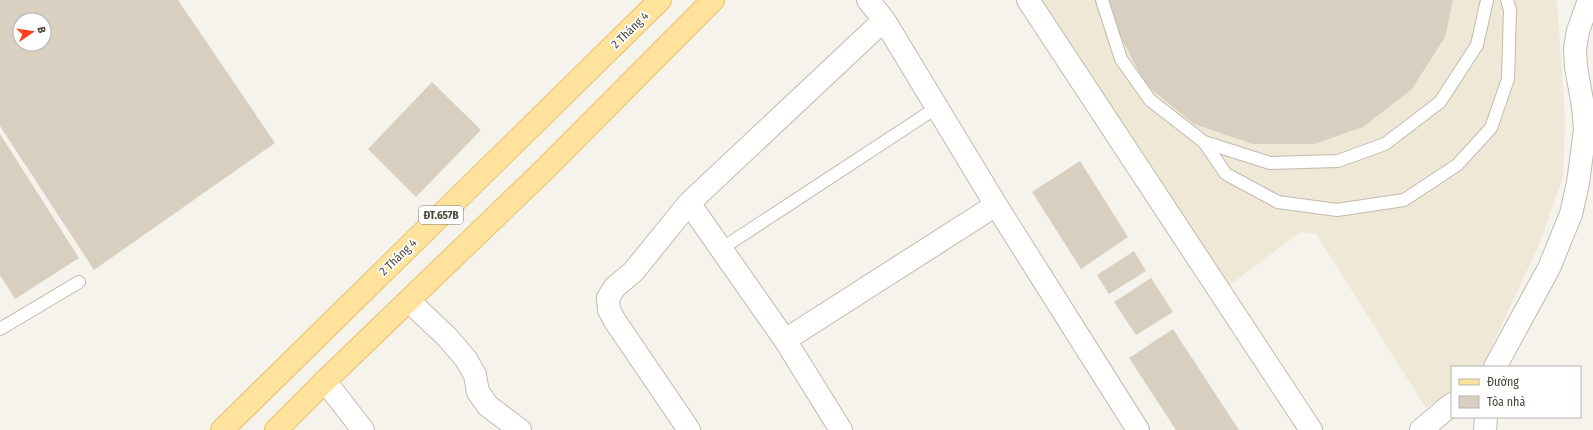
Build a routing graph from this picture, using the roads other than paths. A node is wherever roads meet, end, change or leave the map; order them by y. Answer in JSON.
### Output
{"nodes":[{"id":1,"x":660,"y":0,"type":"edge"},
{"id":2,"x":713,"y":0,"type":"edge"},
{"id":3,"x":868,"y":0,"type":"edge"},
{"id":4,"x":1028,"y":0,"type":"edge"},
{"id":5,"x":1102,"y":0,"type":"edge"},
{"id":6,"x":1487,"y":0,"type":"edge"},
{"id":7,"x":1508,"y":0,"type":"edge"},
{"id":8,"x":1589,"y":0,"type":"edge"},
{"id":9,"x":884,"y":20,"type":"junction"},
{"id":10,"x":936,"y":108,"type":"junction"},
{"id":11,"x":1204,"y":142,"type":"junction"},
{"id":12,"x":689,"y":203,"type":"junction"},
{"id":13,"x":996,"y":205,"type":"junction"},
{"id":14,"x":721,"y":249,"type":"junction"},
{"id":15,"x":79,"y":282,"type":"dead end"},
{"id":16,"x":409,"y":301,"type":"junction"},
{"id":17,"x":0,"y":328,"type":"edge"},
{"id":18,"x":785,"y":340,"type":"junction"},
{"id":19,"x":1496,"y":366,"type":"edge"},
{"id":20,"x":325,"y":381,"type":"junction"},
{"id":21,"x":1451,"y":405,"type":"edge"},
{"id":22,"x":1486,"y":418,"type":"edge"},
{"id":23,"x":222,"y":430,"type":"edge"},
{"id":24,"x":276,"y":430,"type":"edge"},
{"id":25,"x":364,"y":430,"type":"edge"},
{"id":26,"x":520,"y":430,"type":"edge"},
{"id":27,"x":689,"y":430,"type":"edge"},
{"id":28,"x":841,"y":430,"type":"edge"},
{"id":29,"x":1138,"y":430,"type":"edge"},
{"id":30,"x":1311,"y":430,"type":"edge"},
{"id":31,"x":1420,"y":430,"type":"edge"},
{"id":32,"x":1484,"y":430,"type":"edge"}],
"edges":[{"from":1,"to":23,"type":"main road","name":"2 Tháng 4","number":"ĐT.657B"},
{"from":2,"to":16,"type":"main road","number":"ĐT.657B"},
{"from":3,"to":9,"type":"street"},
{"from":4,"to":30,"type":"street"},
{"from":5,"to":11,"type":"lane"},
{"from":6,"to":11,"type":"lane"},
{"from":7,"to":11,"type":"lane"},
{"from":8,"to":19,"type":"street"},
{"from":9,"to":10,"type":"street"},
{"from":9,"to":12,"type":"street"},
{"from":10,"to":13,"type":"street"},
{"from":10,"to":14,"type":"lane"},
{"from":12,"to":14,"type":"street"},
{"from":12,"to":27,"type":"street"},
{"from":13,"to":18,"type":"street"},
{"from":13,"to":29,"type":"street"},
{"from":14,"to":18,"type":"street"},
{"from":15,"to":17,"type":"lane"},
{"from":16,"to":20,"type":"main road","number":"ĐT.657B"},
{"from":16,"to":26,"type":"street"},
{"from":18,"to":28,"type":"street"},
{"from":20,"to":24,"type":"main road","number":"ĐT.657B"},
{"from":20,"to":25,"type":"street"},
{"from":21,"to":31,"type":"street"},
{"from":22,"to":32,"type":"street"}]}
